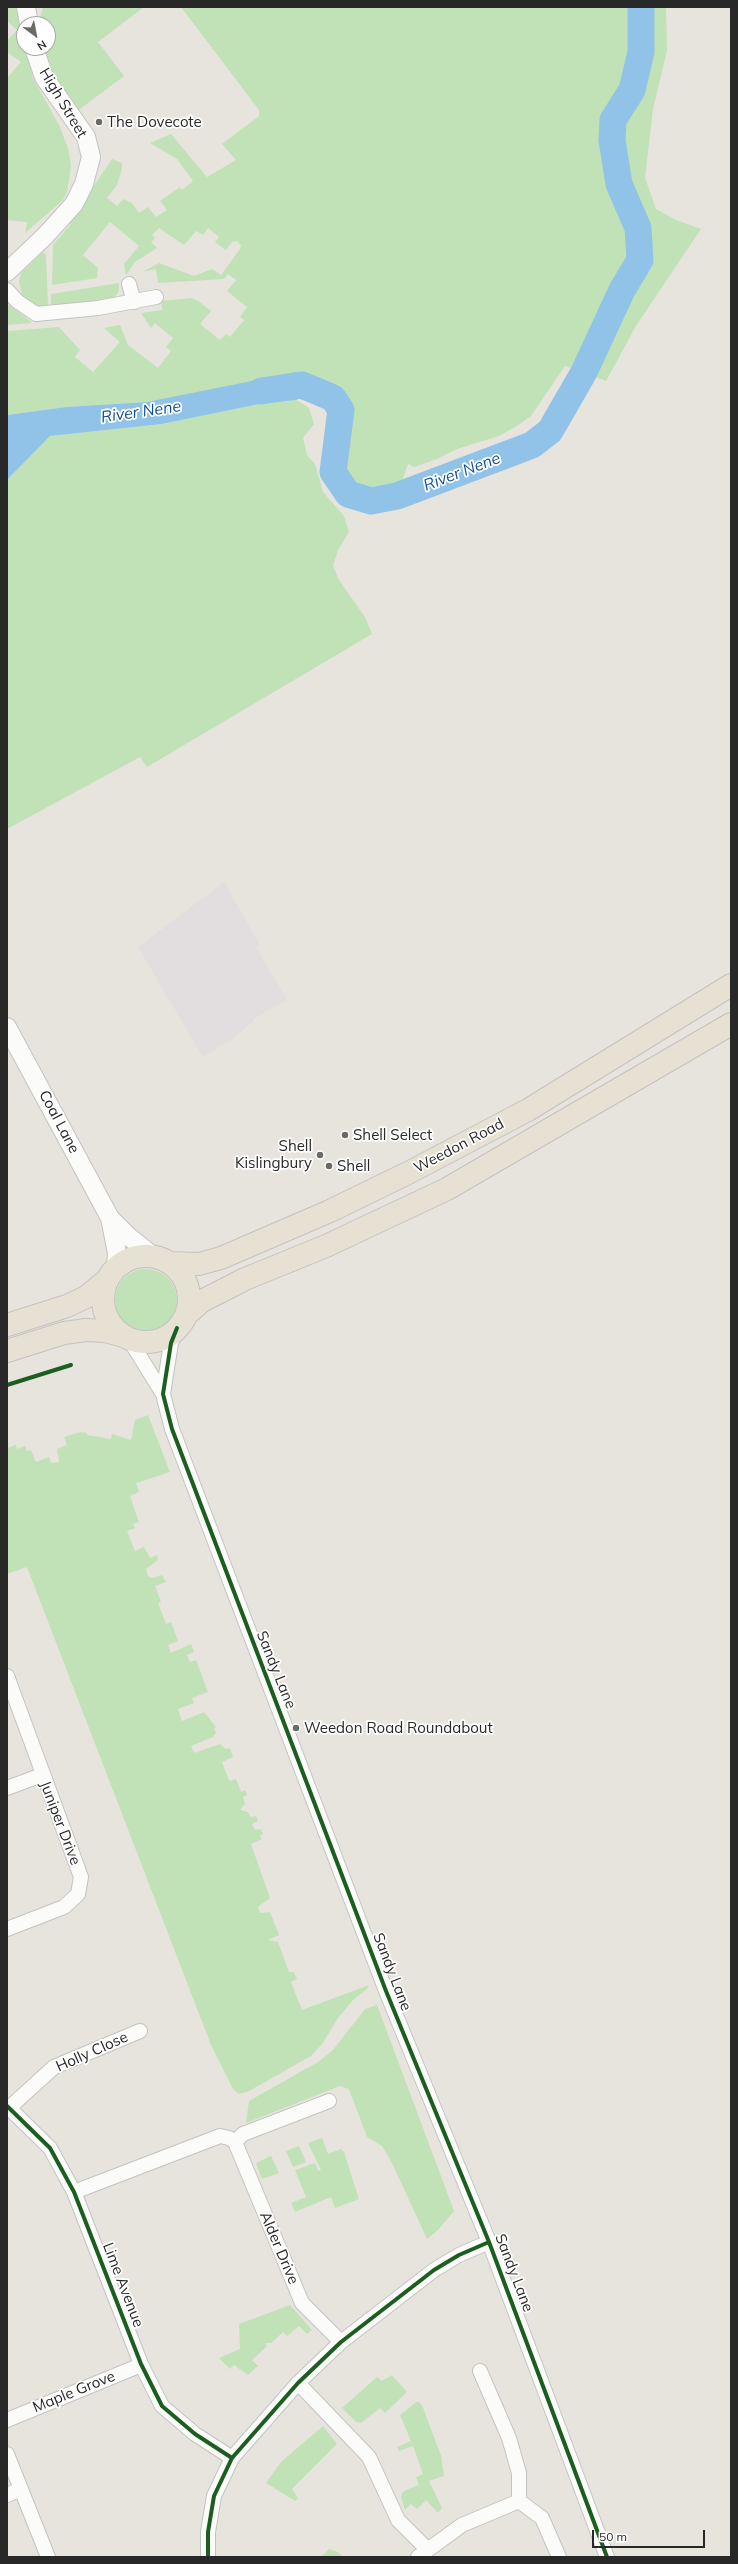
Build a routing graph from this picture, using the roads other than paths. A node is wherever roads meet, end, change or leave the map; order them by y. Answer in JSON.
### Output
{"nodes":[{"id":1,"x":37,"y":56,"type":"edge"},
{"id":2,"x":7,"y":272,"type":"edge"},
{"id":3,"x":130,"y":284,"type":"dead end"},
{"id":4,"x":7,"y":290,"type":"edge"},
{"id":5,"x":156,"y":297,"type":"dead end"},
{"id":6,"x":134,"y":302,"type":"junction"},
{"id":7,"x":731,"y":985,"type":"edge"},
{"id":8,"x":731,"y":1024,"type":"edge"},
{"id":9,"x":7,"y":1026,"type":"edge"},
{"id":10,"x":110,"y":1218,"type":"junction"},
{"id":11,"x":161,"y":1259,"type":"junction"},
{"id":12,"x":112,"y":1274,"type":"junction"},
{"id":13,"x":182,"y":1321,"type":"junction"},
{"id":14,"x":7,"y":1325,"type":"edge"},
{"id":15,"x":127,"y":1338,"type":"junction"},
{"id":16,"x":7,"y":1351,"type":"edge"},
{"id":17,"x":164,"y":1394,"type":"junction"},
{"id":18,"x":7,"y":1676,"type":"edge"},
{"id":19,"x":42,"y":1775,"type":"junction"},
{"id":20,"x":7,"y":1788,"type":"edge"},
{"id":21,"x":7,"y":1929,"type":"edge"},
{"id":22,"x":140,"y":2031,"type":"dead end"},
{"id":23,"x":329,"y":2101,"type":"dead end"},
{"id":24,"x":8,"y":2107,"type":"edge"},
{"id":25,"x":235,"y":2142,"type":"junction"},
{"id":26,"x":74,"y":2192,"type":"junction"},
{"id":27,"x":489,"y":2242,"type":"junction"},
{"id":28,"x":340,"y":2342,"type":"junction"},
{"id":29,"x":141,"y":2365,"type":"junction"},
{"id":30,"x":480,"y":2371,"type":"dead end"},
{"id":31,"x":298,"y":2383,"type":"junction"},
{"id":32,"x":7,"y":2420,"type":"edge"},
{"id":33,"x":7,"y":2454,"type":"edge"},
{"id":34,"x":232,"y":2458,"type":"junction"},
{"id":35,"x":21,"y":2489,"type":"junction"},
{"id":36,"x":7,"y":2495,"type":"edge"},
{"id":37,"x":519,"y":2501,"type":"junction"},
{"id":38,"x":423,"y":2553,"type":"edge"},
{"id":39,"x":48,"y":2557,"type":"edge"},
{"id":40,"x":208,"y":2557,"type":"edge"},
{"id":41,"x":558,"y":2557,"type":"edge"},
{"id":42,"x":606,"y":2557,"type":"edge"}],
"edges":[{"from":1,"to":2,"type":"street","name":"High Street"},
{"from":3,"to":6,"type":"street"},
{"from":4,"to":6,"type":"street"},
{"from":5,"to":6,"type":"street"},
{"from":7,"to":11,"type":"highway","name":"Weedon Road"},
{"from":8,"to":13,"type":"highway","name":"Weedon Road"},
{"from":9,"to":10,"type":"street","name":"Coal Lane"},
{"from":10,"to":11,"type":"street","name":"Coal Lane"},
{"from":10,"to":12,"type":"street","name":"Coal Lane"},
{"from":11,"to":12,"type":"highway"},
{"from":11,"to":13,"type":"highway"},
{"from":12,"to":14,"type":"highway"},
{"from":12,"to":15,"type":"highway"},
{"from":13,"to":15,"type":"highway"},
{"from":13,"to":17,"type":"street"},
{"from":15,"to":16,"type":"highway"},
{"from":15,"to":17,"type":"street"},
{"from":17,"to":27,"type":"street","name":"Sandy Lane"},
{"from":18,"to":19,"type":"street","name":"Juniper Drive"},
{"from":19,"to":20,"type":"street"},
{"from":19,"to":21,"type":"street","name":"Juniper Drive"},
{"from":22,"to":24,"type":"street","name":"Holly Close"},
{"from":23,"to":25,"type":"street"},
{"from":24,"to":26,"type":"street","name":"Lime Avenue"},
{"from":25,"to":26,"type":"street"},
{"from":25,"to":28,"type":"street","name":"Alder Drive"},
{"from":26,"to":29,"type":"street","name":"Lime Avenue"},
{"from":27,"to":28,"type":"street"},
{"from":27,"to":42,"type":"street","name":"Sandy Lane"},
{"from":28,"to":31,"type":"street"},
{"from":29,"to":32,"type":"street","name":"Maple Grove"},
{"from":29,"to":34,"type":"street","name":"Lime Avenue"},
{"from":30,"to":37,"type":"street"},
{"from":31,"to":34,"type":"street"},
{"from":31,"to":38,"type":"street"},
{"from":33,"to":35,"type":"street"},
{"from":34,"to":40,"type":"street"},
{"from":35,"to":36,"type":"street"},
{"from":35,"to":39,"type":"street"},
{"from":37,"to":38,"type":"street"},
{"from":37,"to":41,"type":"street"}]}
